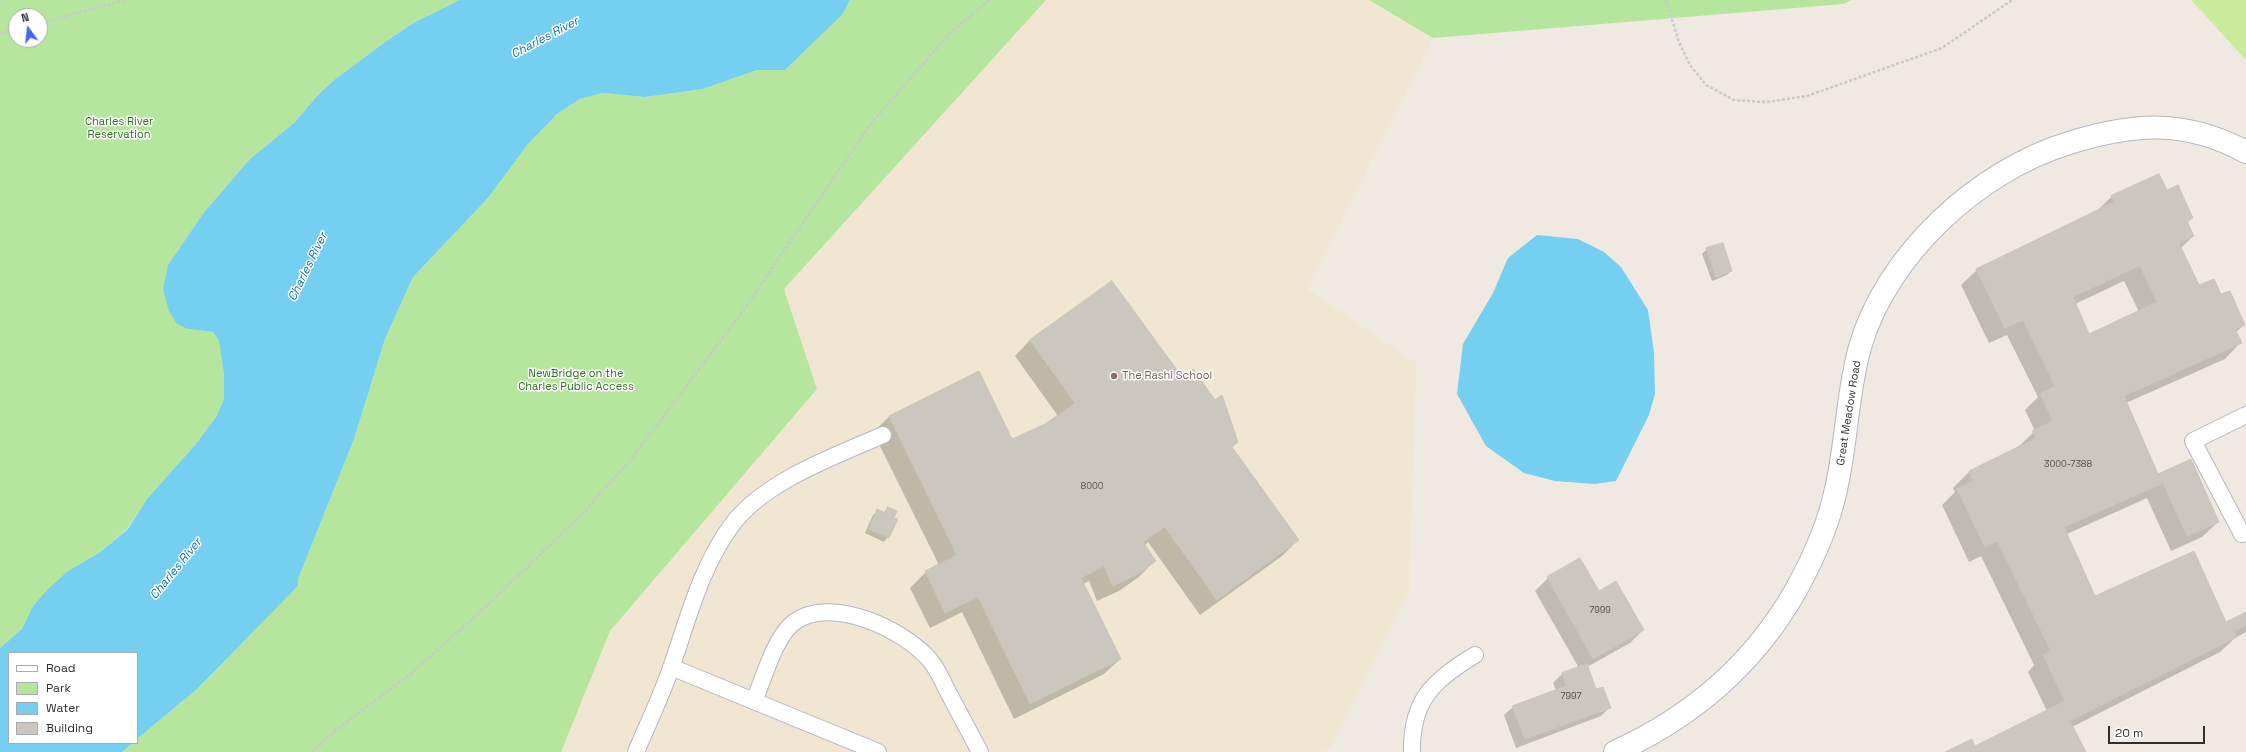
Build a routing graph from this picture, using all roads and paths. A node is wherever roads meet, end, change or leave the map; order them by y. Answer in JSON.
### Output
{"nodes":[{"id":1,"x":126,"y":0,"type":"edge"},
{"id":2,"x":990,"y":0,"type":"edge"},
{"id":3,"x":1666,"y":0,"type":"edge"},
{"id":4,"x":2012,"y":0,"type":"edge"},
{"id":5,"x":48,"y":21,"type":"edge"},
{"id":6,"x":2246,"y":152,"type":"edge"},
{"id":7,"x":2246,"y":415,"type":"edge"},
{"id":8,"x":883,"y":435,"type":"dead end"},
{"id":9,"x":2246,"y":533,"type":"edge"},
{"id":10,"x":1475,"y":655,"type":"dead end"},
{"id":11,"x":671,"y":668,"type":"junction"},
{"id":12,"x":754,"y":701,"type":"junction"},
{"id":13,"x":312,"y":752,"type":"edge"},
{"id":14,"x":636,"y":752,"type":"edge"},
{"id":15,"x":878,"y":752,"type":"edge"},
{"id":16,"x":980,"y":752,"type":"edge"},
{"id":17,"x":1412,"y":752,"type":"edge"},
{"id":18,"x":1615,"y":752,"type":"edge"}],
"edges":[{"from":1,"to":5,"type":"path"},
{"from":2,"to":13,"type":"path"},
{"from":3,"to":4,"type":"path"},
{"from":6,"to":18,"type":"street","name":"Great Meadow Road"},
{"from":7,"to":9,"type":"lane"},
{"from":8,"to":11,"type":"lane"},
{"from":10,"to":17,"type":"lane"},
{"from":11,"to":12,"type":"lane"},
{"from":11,"to":14,"type":"lane"},
{"from":12,"to":15,"type":"lane"},
{"from":12,"to":16,"type":"lane"}]}
